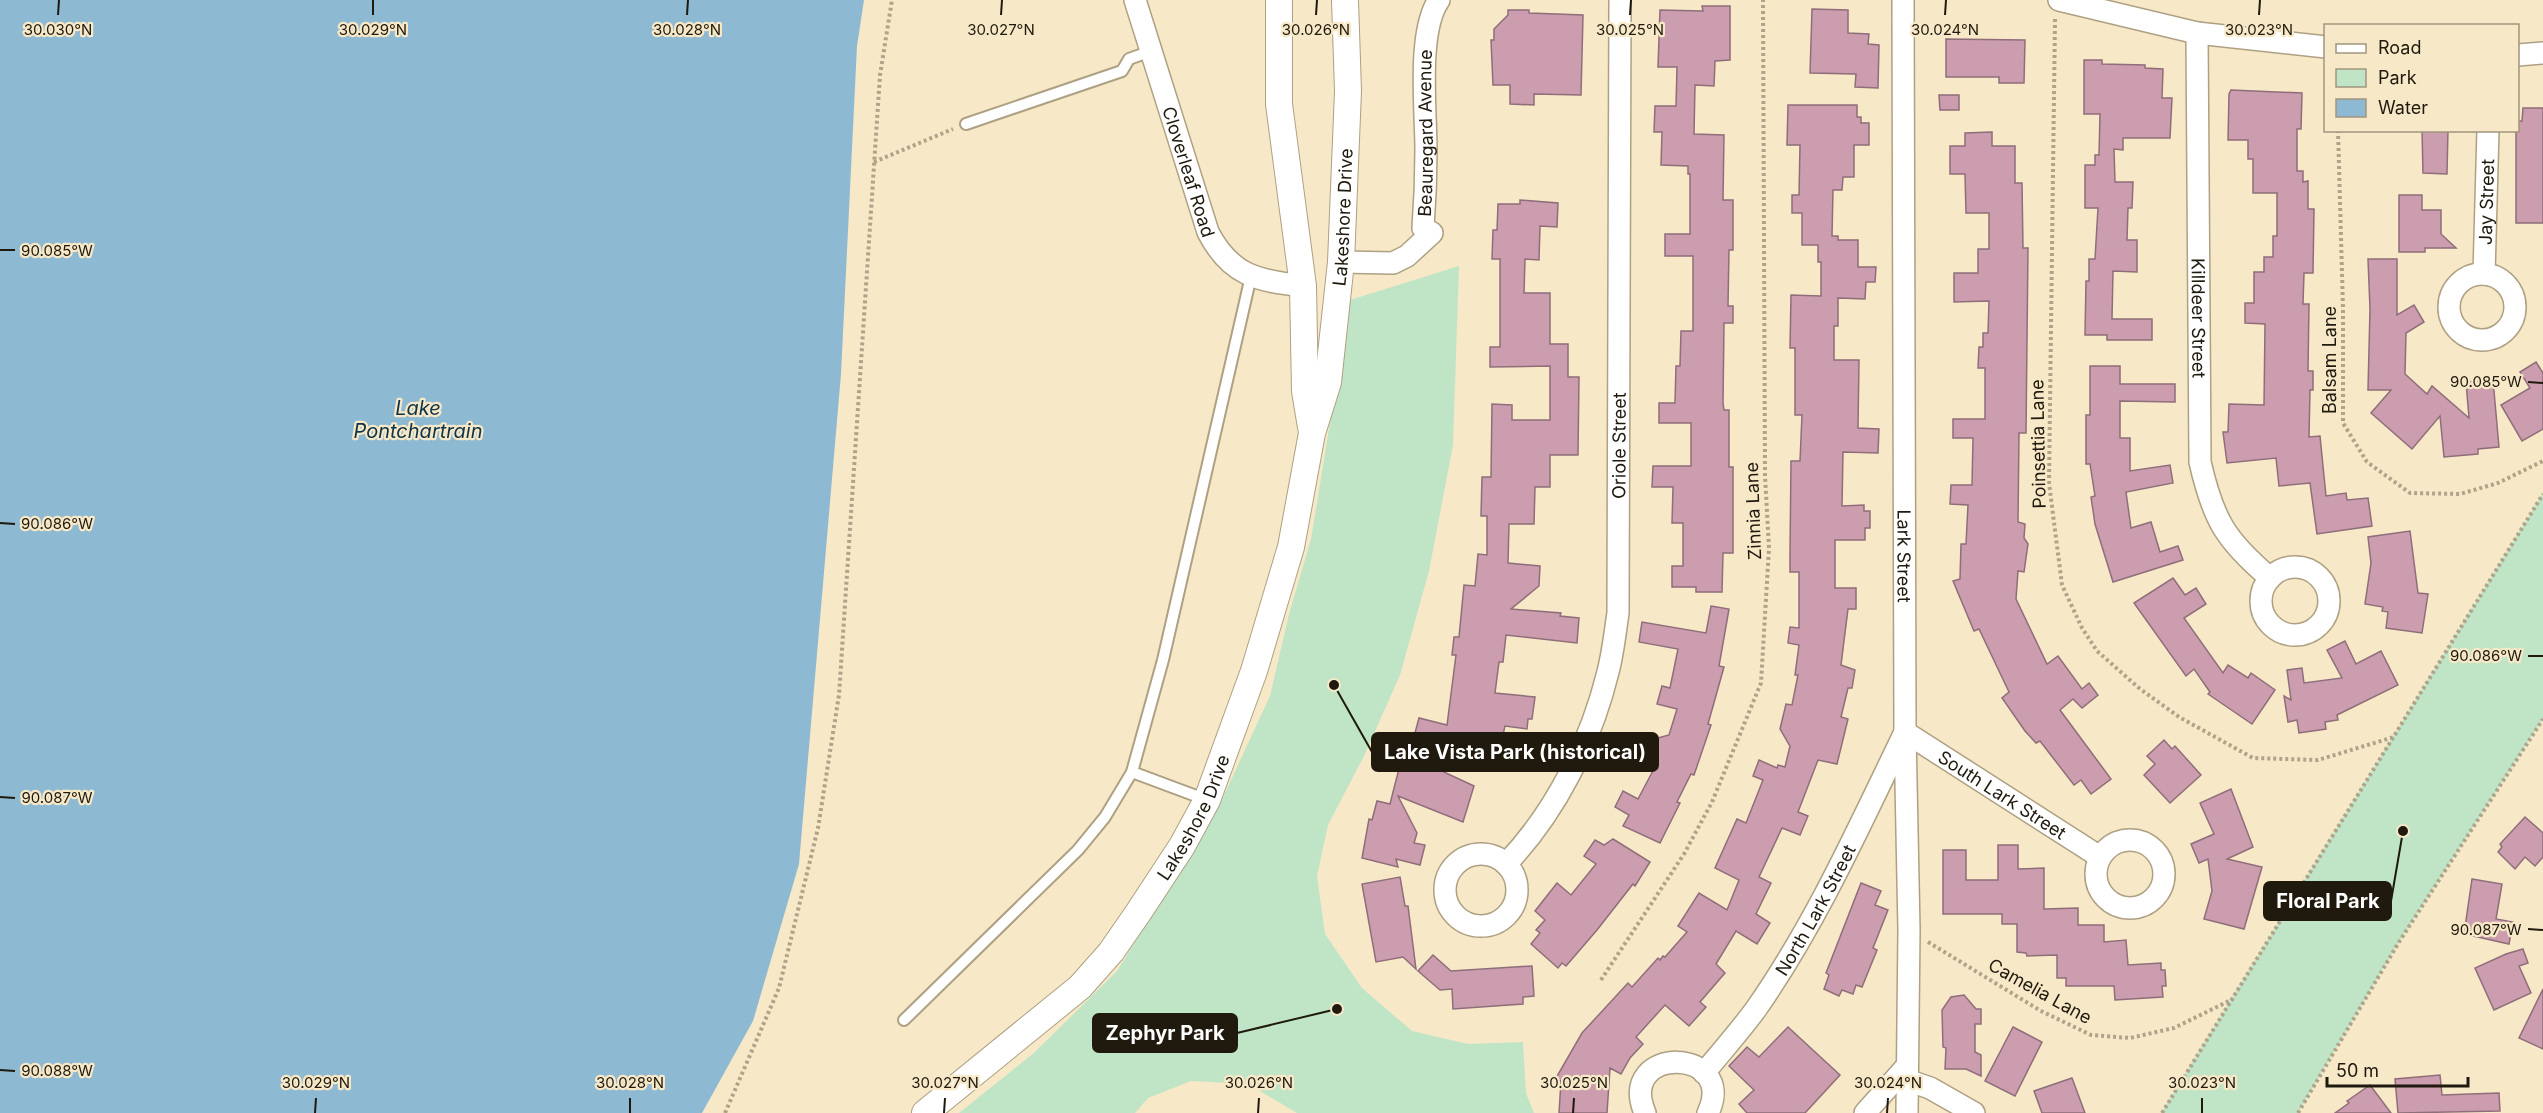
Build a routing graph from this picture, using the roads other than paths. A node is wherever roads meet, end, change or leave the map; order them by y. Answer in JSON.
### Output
{"nodes":[{"id":1,"x":1135,"y":0,"type":"edge"},
{"id":2,"x":1279,"y":0,"type":"edge"},
{"id":3,"x":1345,"y":0,"type":"edge"},
{"id":4,"x":1439,"y":0,"type":"edge"},
{"id":5,"x":1620,"y":0,"type":"edge"},
{"id":6,"x":1903,"y":0,"type":"edge"},
{"id":7,"x":2057,"y":4,"type":"edge"},
{"id":8,"x":2197,"y":33,"type":"junction"},
{"id":9,"x":2324,"y":47,"type":"edge"},
{"id":10,"x":1151,"y":51,"type":"junction"},
{"id":11,"x":2543,"y":53,"type":"edge"},
{"id":12,"x":2519,"y":55,"type":"edge"},
{"id":13,"x":966,"y":124,"type":"road end"},
{"id":14,"x":2488,"y":132,"type":"edge"},
{"id":15,"x":1341,"y":262,"type":"junction"},
{"id":16,"x":2484,"y":274,"type":"dead end"},
{"id":17,"x":1251,"y":276,"type":"junction"},
{"id":18,"x":1303,"y":286,"type":"junction"},
{"id":19,"x":1312,"y":433,"type":"junction"},
{"id":20,"x":2270,"y":578,"type":"dead end"},
{"id":21,"x":1905,"y":732,"type":"junction"},
{"id":22,"x":1132,"y":772,"type":"junction"},
{"id":23,"x":1208,"y":800,"type":"junction"},
{"id":24,"x":2100,"y":856,"type":"dead end"},
{"id":25,"x":1506,"y":864,"type":"dead end"},
{"id":26,"x":904,"y":1020,"type":"dead end"},
{"id":27,"x":1704,"y":1073,"type":"junction"},
{"id":28,"x":1907,"y":1073,"type":"junction"},
{"id":29,"x":925,"y":1113,"type":"edge"},
{"id":30,"x":1645,"y":1113,"type":"edge"},
{"id":31,"x":1708,"y":1113,"type":"edge"},
{"id":32,"x":1865,"y":1113,"type":"edge"},
{"id":33,"x":1908,"y":1113,"type":"edge"},
{"id":34,"x":1974,"y":1113,"type":"edge"}],
"edges":[{"from":1,"to":10,"type":"street","name":"Cloverleaf Road"},
{"from":2,"to":18,"type":"street","name":"Lakeshore Drive"},
{"from":3,"to":15,"type":"street","name":"Lakeshore Drive"},
{"from":4,"to":15,"type":"street","name":"Beauregard Avenue"},
{"from":5,"to":25,"type":"street","name":"Oriole Street"},
{"from":6,"to":21,"type":"street","name":"Lark Street"},
{"from":7,"to":8,"type":"street"},
{"from":8,"to":9,"type":"street"},
{"from":8,"to":20,"type":"street","name":"Killdeer Street"},
{"from":10,"to":13,"type":"lane"},
{"from":10,"to":17,"type":"street","name":"Cloverleaf Road"},
{"from":11,"to":12,"type":"street"},
{"from":14,"to":16,"type":"street","name":"Jay Street"},
{"from":15,"to":19,"type":"street","name":"Lakeshore Drive"},
{"from":17,"to":18,"type":"street","name":"Cloverleaf Road"},
{"from":17,"to":22,"type":"lane"},
{"from":18,"to":19,"type":"street","name":"Lakeshore Drive"},
{"from":19,"to":23,"type":"street","name":"Lakeshore Drive"},
{"from":21,"to":24,"type":"street","name":"South Lark Street"},
{"from":21,"to":27,"type":"street","name":"North Lark Street"},
{"from":21,"to":28,"type":"street","name":"Lark Street"},
{"from":22,"to":23,"type":"lane"},
{"from":22,"to":26,"type":"lane"},
{"from":23,"to":29,"type":"street","name":"Lakeshore Drive"},
{"from":27,"to":30,"type":"street"},
{"from":27,"to":31,"type":"street"},
{"from":28,"to":32,"type":"street"},
{"from":28,"to":33,"type":"street","name":"Lark Street"},
{"from":28,"to":34,"type":"street"}]}
